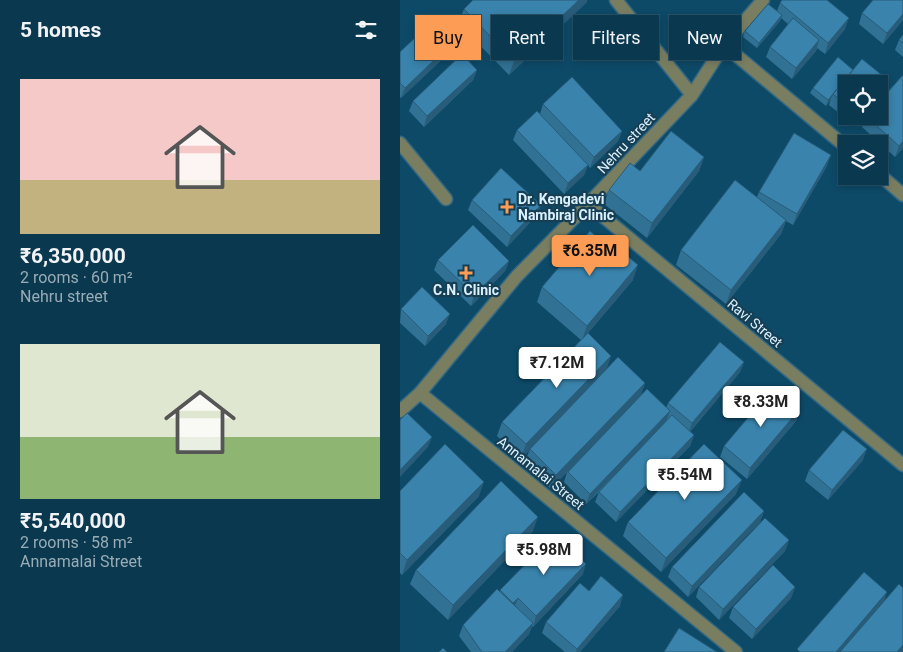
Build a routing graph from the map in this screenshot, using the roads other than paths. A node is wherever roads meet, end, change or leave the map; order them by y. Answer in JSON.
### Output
{"nodes":[{"id":1,"x":616,"y":0,"type":"edge"},
{"id":2,"x":763,"y":0,"type":"edge"},
{"id":3,"x":741,"y":25,"type":"edge"},
{"id":4,"x":741,"y":59,"type":"edge"},
{"id":5,"x":714,"y":60,"type":"edge"},
{"id":6,"x":692,"y":95,"type":"junction"},
{"id":7,"x":838,"y":140,"type":"edge"},
{"id":8,"x":400,"y":143,"type":"edge"},
{"id":9,"x":888,"y":182,"type":"edge"},
{"id":10,"x":903,"y":194,"type":"edge"},
{"id":11,"x":446,"y":199,"type":"dead end"},
{"id":12,"x":588,"y":204,"type":"junction"},
{"id":13,"x":420,"y":393,"type":"junction"},
{"id":14,"x":400,"y":411,"type":"edge"},
{"id":15,"x":903,"y":465,"type":"edge"},
{"id":16,"x":736,"y":652,"type":"edge"}],
"edges":[{"from":1,"to":6,"type":"street"},
{"from":2,"to":3,"type":"street","name":"Nehru street"},
{"from":4,"to":7,"type":"street"},
{"from":5,"to":6,"type":"street","name":"Nehru street"},
{"from":6,"to":12,"type":"street","name":"Nehru street"},
{"from":8,"to":11,"type":"street"},
{"from":9,"to":10,"type":"street"},
{"from":12,"to":13,"type":"street","name":"Nehru street"},
{"from":12,"to":15,"type":"street","name":"Ravi Street"},
{"from":13,"to":14,"type":"street","name":"Nehru street"},
{"from":13,"to":16,"type":"street","name":"Annamalai Street"}]}
